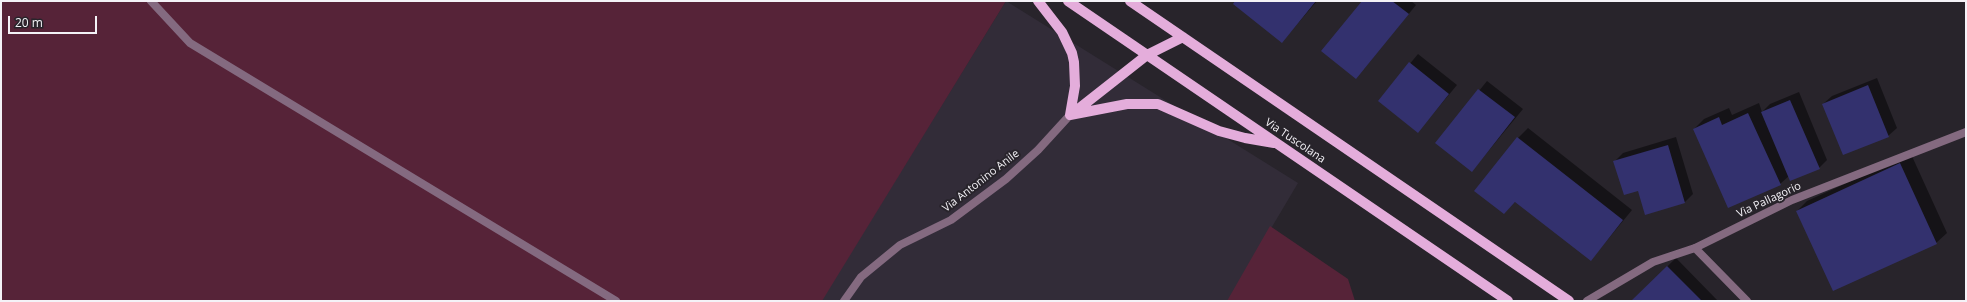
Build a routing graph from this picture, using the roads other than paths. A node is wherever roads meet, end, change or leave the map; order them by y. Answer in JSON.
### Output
{"nodes":[{"id":1,"x":151,"y":1,"type":"edge"},
{"id":2,"x":1038,"y":1,"type":"edge"},
{"id":3,"x":1068,"y":1,"type":"edge"},
{"id":4,"x":1130,"y":1,"type":"edge"},
{"id":5,"x":1182,"y":37,"type":"junction"},
{"id":6,"x":1147,"y":55,"type":"junction"},
{"id":7,"x":1070,"y":115,"type":"junction"},
{"id":8,"x":1966,"y":132,"type":"edge"},
{"id":9,"x":1276,"y":143,"type":"junction"},
{"id":10,"x":1695,"y":248,"type":"junction"},
{"id":11,"x":616,"y":301,"type":"edge"},
{"id":12,"x":844,"y":301,"type":"edge"},
{"id":13,"x":1508,"y":301,"type":"edge"},
{"id":14,"x":1569,"y":301,"type":"edge"},
{"id":15,"x":1587,"y":301,"type":"edge"},
{"id":16,"x":1747,"y":301,"type":"edge"}],
"edges":[{"from":1,"to":11,"type":"street"},
{"from":2,"to":7,"type":"main road"},
{"from":3,"to":6,"type":"main road","name":"Via Tuscolana"},
{"from":4,"to":5,"type":"main road","name":"Via Tuscolana"},
{"from":5,"to":6,"type":"main road"},
{"from":5,"to":14,"type":"main road","name":"Via Tuscolana"},
{"from":6,"to":7,"type":"main road"},
{"from":6,"to":9,"type":"main road","name":"Via Tuscolana"},
{"from":7,"to":9,"type":"main road"},
{"from":7,"to":12,"type":"street","name":"Via Antonino Anile"},
{"from":8,"to":10,"type":"street","name":"Via Pallagorio"},
{"from":9,"to":13,"type":"main road","name":"Via Tuscolana"},
{"from":10,"to":15,"type":"street","name":"Via Pallagorio"},
{"from":10,"to":16,"type":"street"}]}
